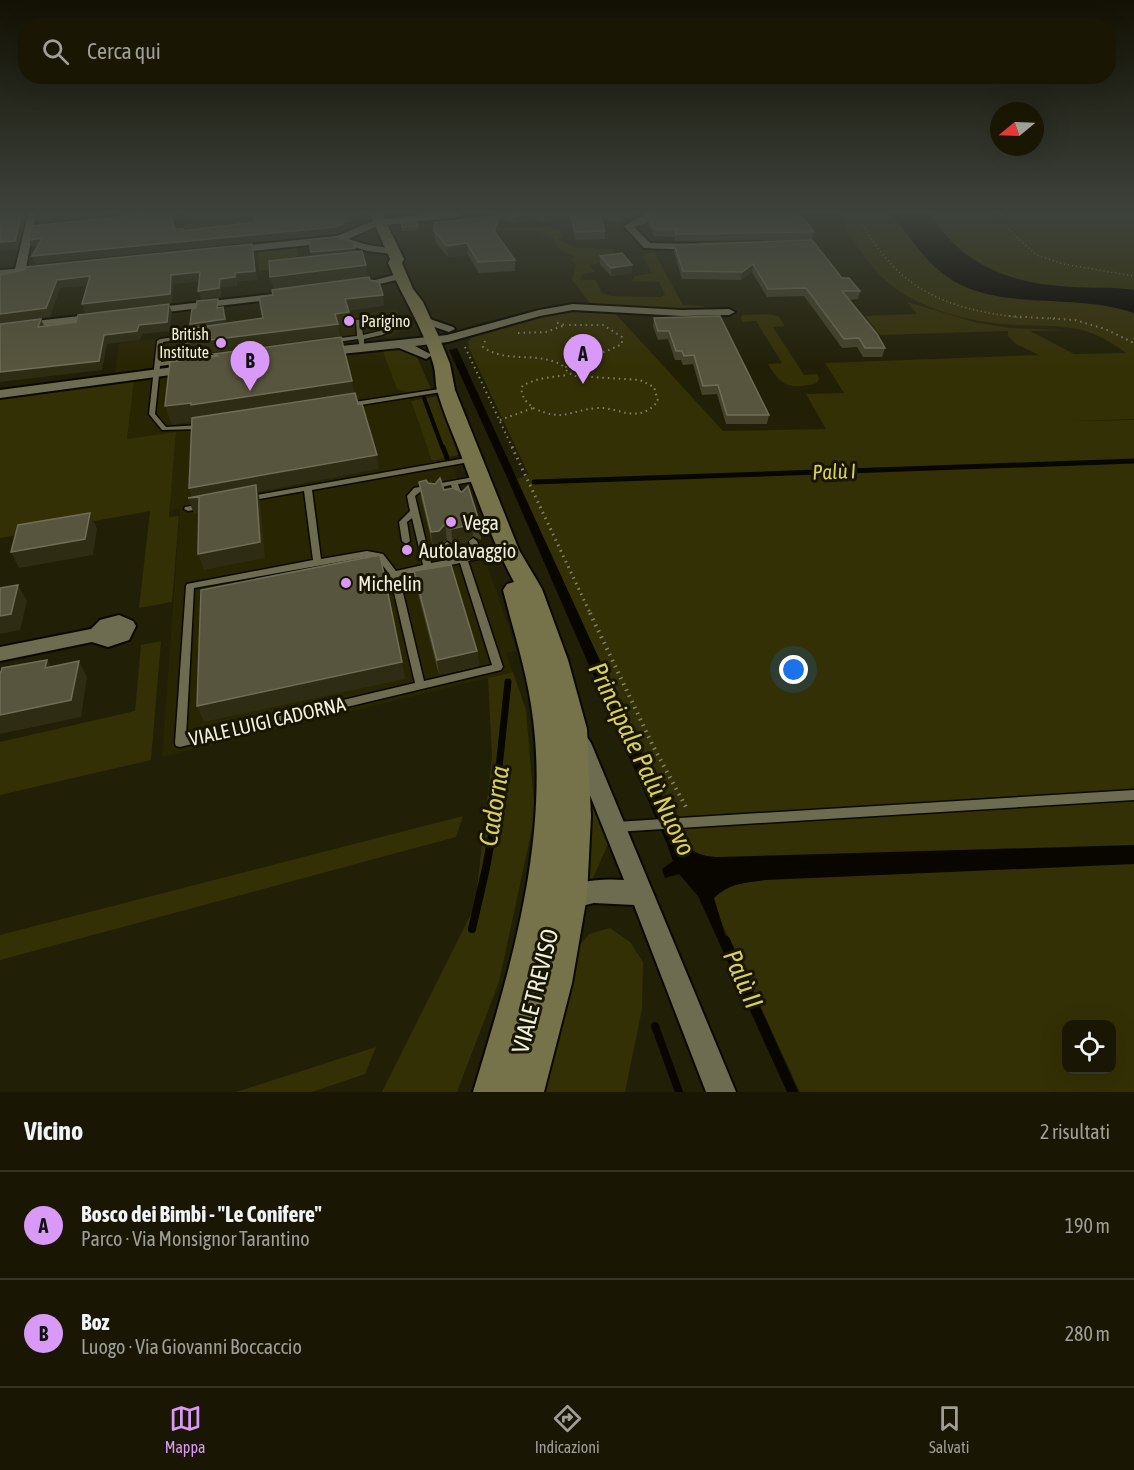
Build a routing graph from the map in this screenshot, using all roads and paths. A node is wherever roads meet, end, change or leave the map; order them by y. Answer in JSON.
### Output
{"nodes":[{"id":1,"x":21,"y":265,"type":"edge"},
{"id":2,"x":385,"y":265,"type":"edge"},
{"id":3,"x":388,"y":265,"type":"edge"},
{"id":4,"x":395,"y":265,"type":"edge"},
{"id":5,"x":889,"y":265,"type":"edge"},
{"id":6,"x":1069,"y":265,"type":"edge"},
{"id":7,"x":43,"y":269,"type":"edge"},
{"id":8,"x":397,"y":270,"type":"junction"},
{"id":9,"x":20,"y":271,"type":"junction"},
{"id":10,"x":0,"y":273,"type":"edge"},
{"id":11,"x":1134,"y":276,"type":"edge"},
{"id":12,"x":295,"y":294,"type":"edge"},
{"id":13,"x":141,"y":312,"type":"edge"},
{"id":14,"x":729,"y":312,"type":"dead end"},
{"id":15,"x":106,"y":316,"type":"edge"},
{"id":16,"x":565,"y":325,"type":"dead end"},
{"id":17,"x":0,"y":328,"type":"edge"},
{"id":18,"x":488,"y":330,"type":"junction"},
{"id":19,"x":207,"y":335,"type":"edge"},
{"id":20,"x":430,"y":337,"type":"junction"},
{"id":21,"x":324,"y":342,"type":"edge"},
{"id":22,"x":362,"y":343,"type":"junction"},
{"id":23,"x":1134,"y":343,"type":"edge"},
{"id":24,"x":305,"y":354,"type":"edge"},
{"id":25,"x":233,"y":358,"type":"edge"},
{"id":26,"x":157,"y":368,"type":"junction"},
{"id":27,"x":566,"y":368,"type":"junction"},
{"id":28,"x":567,"y":372,"type":"junction"},
{"id":29,"x":446,"y":390,"type":"junction"},
{"id":30,"x":0,"y":394,"type":"edge"},
{"id":31,"x":339,"y":406,"type":"edge"},
{"id":32,"x":533,"y":408,"type":"junction"},
{"id":33,"x":500,"y":420,"type":"junction"},
{"id":34,"x":205,"y":427,"type":"edge"},
{"id":35,"x":476,"y":469,"type":"junction"},
{"id":36,"x":454,"y":482,"type":"junction"},
{"id":37,"x":308,"y":489,"type":"junction"},
{"id":38,"x":243,"y":500,"type":"edge"},
{"id":39,"x":461,"y":503,"type":"edge"},
{"id":40,"x":210,"y":505,"type":"edge"},
{"id":41,"x":188,"y":509,"type":"edge"},
{"id":42,"x":414,"y":511,"type":"junction"},
{"id":43,"x":406,"y":541,"type":"dead end"},
{"id":44,"x":473,"y":541,"type":"dead end"},
{"id":45,"x":447,"y":545,"type":"dead end"},
{"id":46,"x":508,"y":550,"type":"junction"},
{"id":47,"x":478,"y":557,"type":"junction"},
{"id":48,"x":409,"y":559,"type":"dead end"},
{"id":49,"x":462,"y":560,"type":"junction"},
{"id":50,"x":317,"y":562,"type":"junction"},
{"id":51,"x":452,"y":562,"type":"junction"},
{"id":52,"x":428,"y":567,"type":"junction"},
{"id":53,"x":411,"y":570,"type":"junction"},
{"id":54,"x":394,"y":574,"type":"junction"},
{"id":55,"x":98,"y":634,"type":"dead end"},
{"id":56,"x":0,"y":654,"type":"edge"},
{"id":57,"x":420,"y":685,"type":"junction"},
{"id":58,"x":561,"y":732,"type":"junction"},
{"id":59,"x":1134,"y":795,"type":"edge"},
{"id":60,"x":690,"y":822,"type":"junction"},
{"id":61,"x":614,"y":827,"type":"junction"},
{"id":62,"x":642,"y":895,"type":"junction"},
{"id":63,"x":570,"y":896,"type":"junction"},
{"id":64,"x":493,"y":1092,"type":"edge"},
{"id":65,"x":504,"y":1092,"type":"edge"},
{"id":66,"x":524,"y":1092,"type":"edge"},
{"id":67,"x":721,"y":1092,"type":"edge"}],
"edges":[{"from":1,"to":9,"type":"street"},
{"from":2,"to":8,"type":"street"},
{"from":3,"to":8,"type":"street"},
{"from":4,"to":8,"type":"main road"},
{"from":5,"to":23,"type":"path"},
{"from":6,"to":11,"type":"path"},
{"from":7,"to":9,"type":"street"},
{"from":8,"to":8,"type":"street"},
{"from":8,"to":20,"type":"main road"},
{"from":9,"to":10,"type":"street"},
{"from":12,"to":13,"type":"street"},
{"from":14,"to":18,"type":"street"},
{"from":15,"to":17,"type":"street"},
{"from":16,"to":27,"type":"path"},
{"from":18,"to":20,"type":"street"},
{"from":18,"to":27,"type":"path"},
{"from":18,"to":33,"type":"path"},
{"from":19,"to":26,"type":"lane"},
{"from":20,"to":22,"type":"street"},
{"from":20,"to":22,"type":"street"},
{"from":20,"to":29,"type":"main road"},
{"from":21,"to":22,"type":"lane"},
{"from":22,"to":22,"type":"lane"},
{"from":22,"to":24,"type":"street"},
{"from":25,"to":26,"type":"street"},
{"from":26,"to":30,"type":"street"},
{"from":26,"to":34,"type":"lane"},
{"from":27,"to":28,"type":"path"},
{"from":28,"to":32,"type":"path"},
{"from":28,"to":32,"type":"path"},
{"from":29,"to":31,"type":"lane"},
{"from":29,"to":35,"type":"main road"},
{"from":32,"to":33,"type":"path"},
{"from":33,"to":60,"type":"path"},
{"from":35,"to":36,"type":"lane"},
{"from":35,"to":37,"type":"lane"},
{"from":35,"to":46,"type":"main road"},
{"from":36,"to":39,"type":"lane"},
{"from":36,"to":42,"type":"lane"},
{"from":37,"to":38,"type":"lane"},
{"from":37,"to":50,"type":"lane"},
{"from":40,"to":41,"type":"lane"},
{"from":42,"to":43,"type":"lane"},
{"from":42,"to":52,"type":"lane"},
{"from":44,"to":47,"type":"lane"},
{"from":45,"to":51,"type":"lane"},
{"from":46,"to":47,"type":"lane"},
{"from":46,"to":58,"type":"main road"},
{"from":47,"to":49,"type":"lane"},
{"from":48,"to":53,"type":"lane"},
{"from":49,"to":51,"type":"lane"},
{"from":49,"to":57,"type":"lane","name":"VIALE LUIGI CADORNA"},
{"from":50,"to":54,"type":"lane","name":"VIALE LUIGI CADORNA"},
{"from":50,"to":57,"type":"lane","name":"VIALE LUIGI CADORNA"},
{"from":51,"to":52,"type":"lane"},
{"from":52,"to":53,"type":"lane"},
{"from":53,"to":54,"type":"lane"},
{"from":54,"to":57,"type":"lane"},
{"from":55,"to":56,"type":"street"},
{"from":58,"to":61,"type":"street"},
{"from":58,"to":63,"type":"main road","name":"VIALE TREVISO"},
{"from":58,"to":64,"type":"main road"},
{"from":59,"to":60,"type":"lane"},
{"from":60,"to":61,"type":"lane"},
{"from":61,"to":62,"type":"street"},
{"from":62,"to":63,"type":"street"},
{"from":62,"to":67,"type":"street"},
{"from":63,"to":65,"type":"street","name":"VIALE TREVISO"},
{"from":63,"to":66,"type":"main road","name":"VIALE TREVISO"}]}
